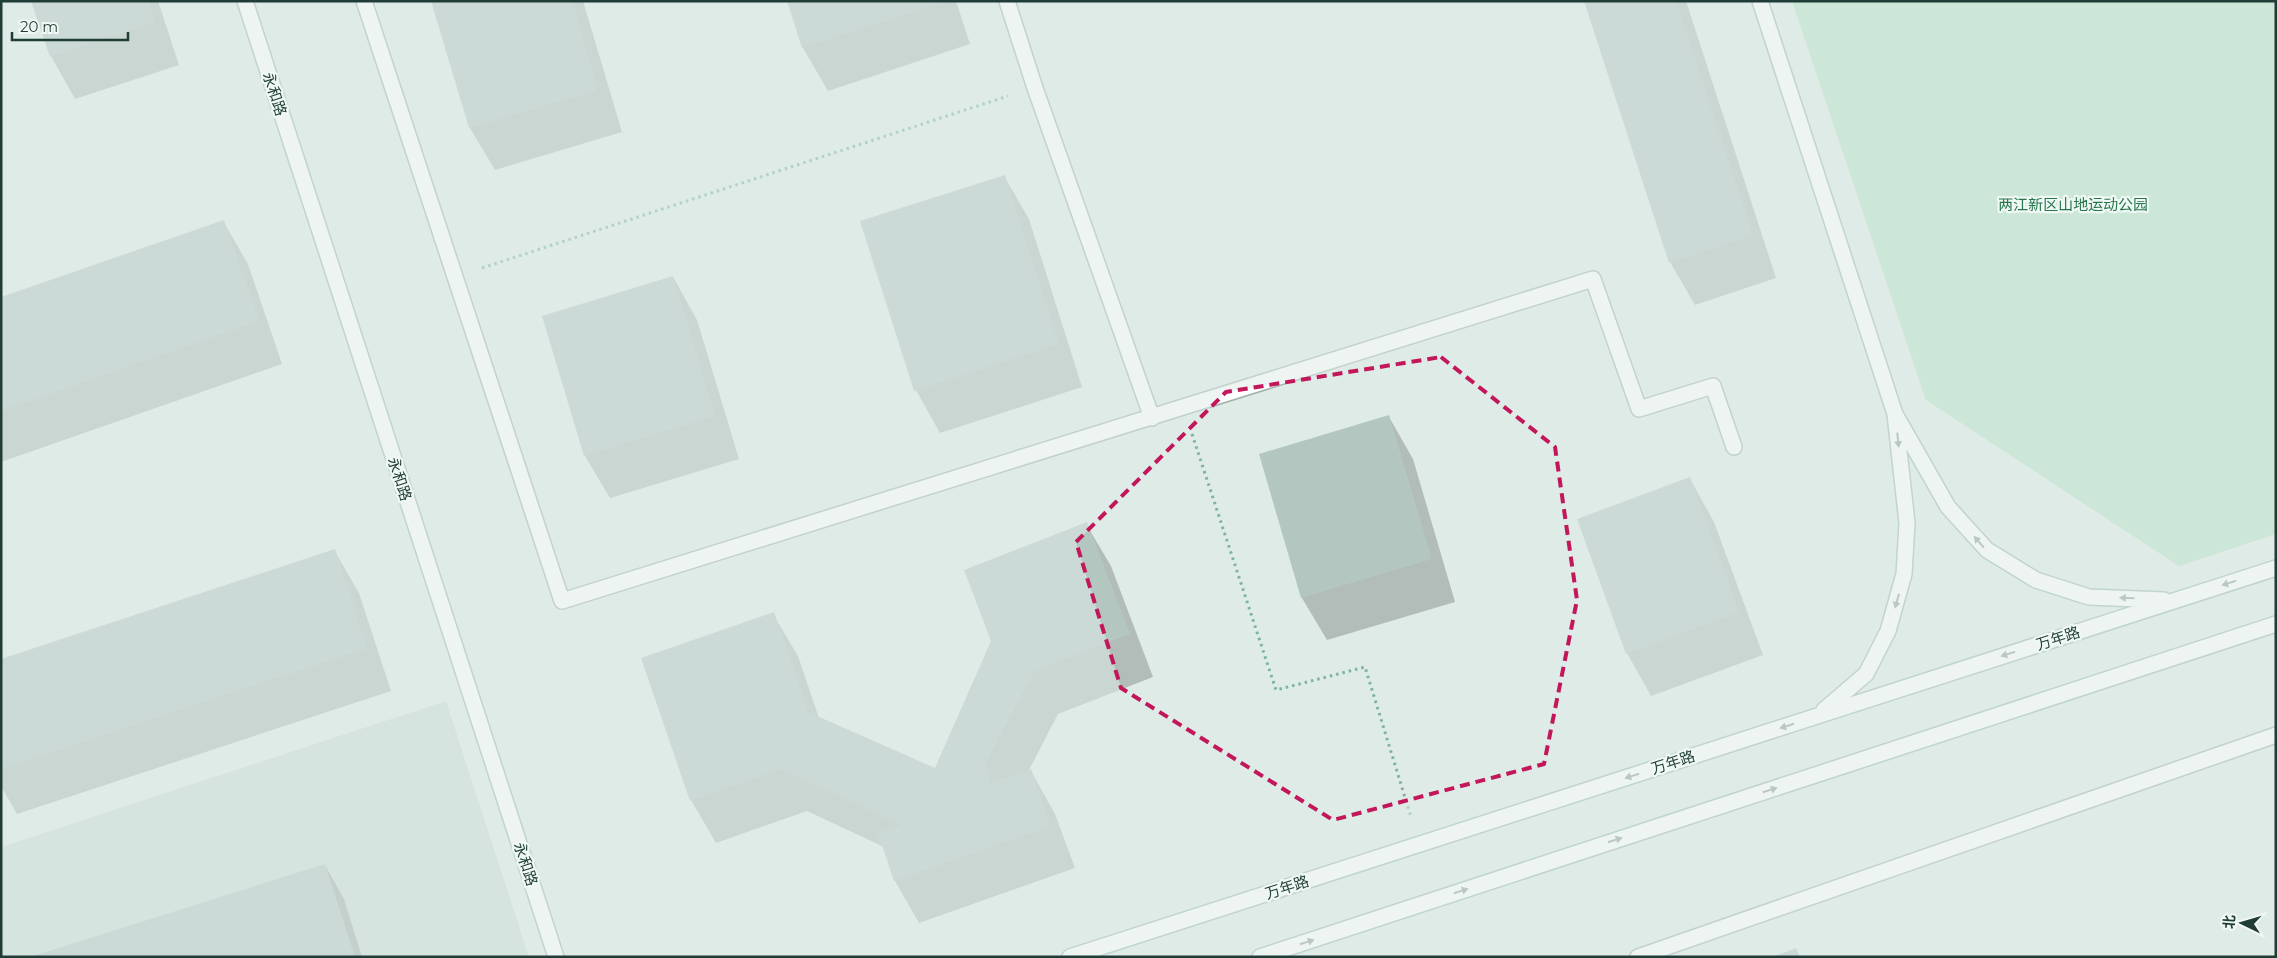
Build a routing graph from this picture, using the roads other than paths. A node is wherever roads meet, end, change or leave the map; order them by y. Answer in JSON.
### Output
{"nodes":[{"id":1,"x":245,"y":1,"type":"edge"},
{"id":2,"x":364,"y":1,"type":"edge"},
{"id":3,"x":1007,"y":1,"type":"edge"},
{"id":4,"x":1760,"y":1,"type":"edge"},
{"id":5,"x":1896,"y":414,"type":"junction"},
{"id":6,"x":1152,"y":418,"type":"junction"},
{"id":7,"x":1734,"y":447,"type":"dead end"},
{"id":8,"x":2276,"y":568,"type":"edge"},
{"id":9,"x":2175,"y":600,"type":"junction"},
{"id":10,"x":2276,"y":624,"type":"edge"},
{"id":11,"x":1819,"y":715,"type":"junction"},
{"id":12,"x":2276,"y":735,"type":"edge"},
{"id":13,"x":556,"y":957,"type":"edge"},
{"id":14,"x":1070,"y":957,"type":"edge"},
{"id":15,"x":1260,"y":957,"type":"edge"},
{"id":16,"x":1638,"y":957,"type":"edge"}],
"edges":[{"from":1,"to":13,"type":"street","name":"永和路"},
{"from":2,"to":6,"type":"street"},
{"from":3,"to":6,"type":"street"},
{"from":4,"to":5,"type":"street"},
{"from":9,"to":5,"type":"street","one_way":true},
{"from":5,"to":11,"type":"street","one_way":true},
{"from":6,"to":7,"type":"street"},
{"from":8,"to":9,"type":"street","name":"万年路","one_way":true},
{"from":9,"to":11,"type":"street","name":"万年路","one_way":true},
{"from":15,"to":10,"type":"street","one_way":true},
{"from":11,"to":14,"type":"street","name":"万年路","one_way":true},
{"from":12,"to":16,"type":"street"}]}
